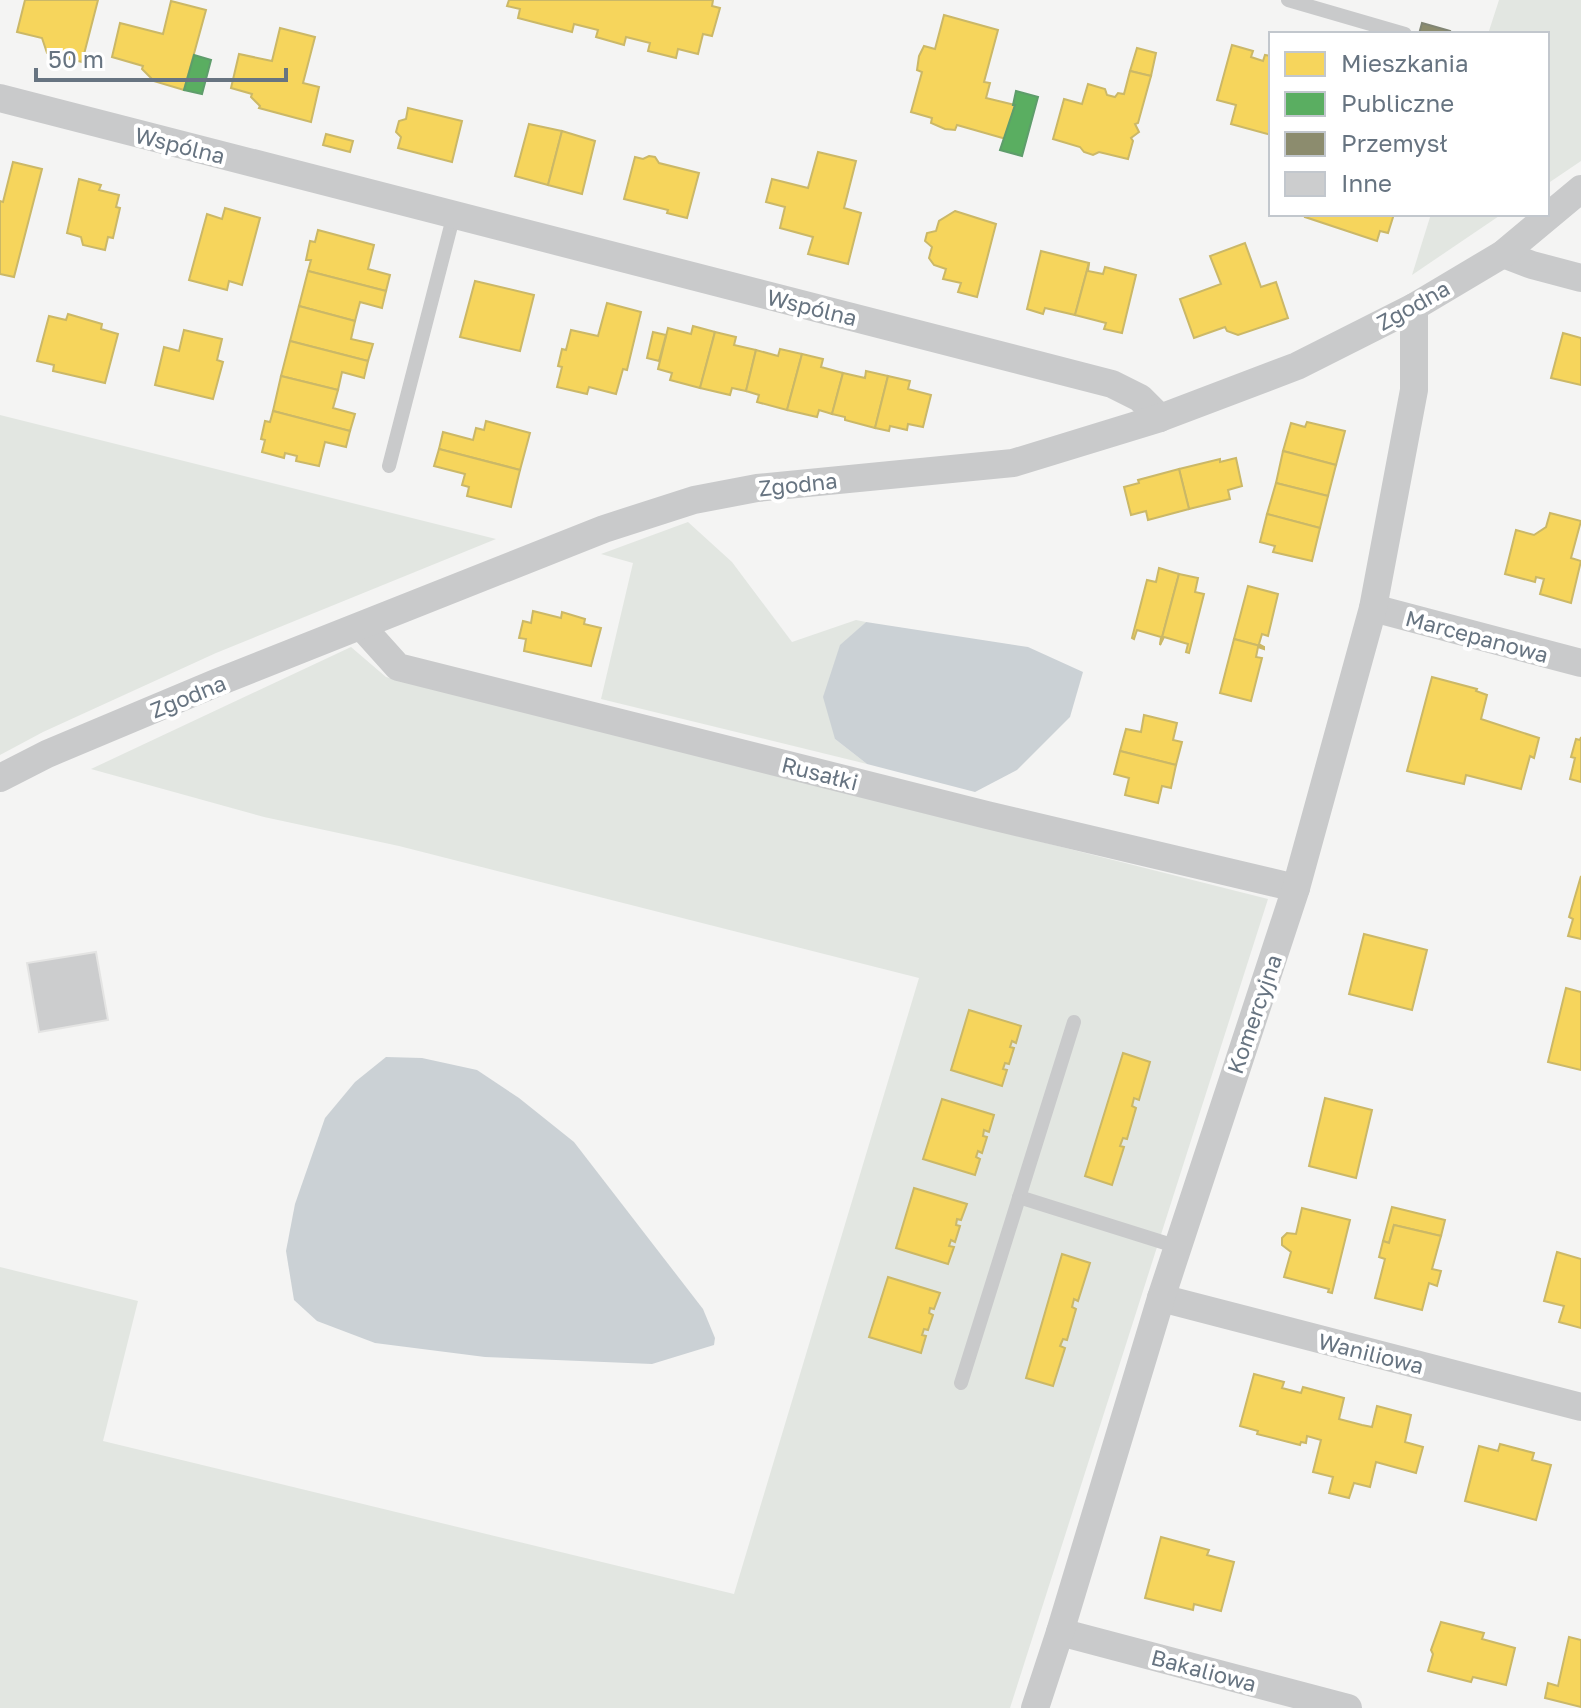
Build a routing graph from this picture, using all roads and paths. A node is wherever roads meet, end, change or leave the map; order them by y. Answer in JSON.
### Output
{"nodes":[{"id":1,"x":1288,"y":0,"type":"edge"},
{"id":2,"x":1398,"y":32,"type":"edge"},
{"id":3,"x":0,"y":98,"type":"edge"},
{"id":4,"x":1581,"y":189,"type":"edge"},
{"id":5,"x":454,"y":214,"type":"junction"},
{"id":6,"x":1549,"y":216,"type":"edge"},
{"id":7,"x":1549,"y":216,"type":"edge"},
{"id":8,"x":1503,"y":254,"type":"junction"},
{"id":9,"x":1581,"y":278,"type":"edge"},
{"id":10,"x":1414,"y":307,"type":"junction"},
{"id":11,"x":1160,"y":418,"type":"junction"},
{"id":12,"x":389,"y":466,"type":"dead end"},
{"id":13,"x":1373,"y":608,"type":"junction"},
{"id":14,"x":362,"y":627,"type":"junction"},
{"id":15,"x":1581,"y":663,"type":"edge"},
{"id":16,"x":0,"y":778,"type":"edge"},
{"id":17,"x":1296,"y":888,"type":"junction"},
{"id":18,"x":1074,"y":1022,"type":"dead end"},
{"id":19,"x":1019,"y":1197,"type":"junction"},
{"id":20,"x":1178,"y":1247,"type":"junction"},
{"id":21,"x":1161,"y":1298,"type":"junction"},
{"id":22,"x":961,"y":1383,"type":"dead end"},
{"id":23,"x":1581,"y":1407,"type":"edge"},
{"id":24,"x":1060,"y":1632,"type":"junction"},
{"id":25,"x":1035,"y":1708,"type":"edge"},
{"id":26,"x":1348,"y":1708,"type":"edge"}],
"edges":[{"from":1,"to":2,"type":"lane"},
{"from":3,"to":5,"type":"street","name":"Wspólna"},
{"from":4,"to":6,"type":"street","name":"Zgodna"},
{"from":5,"to":11,"type":"street","name":"Wspólna"},
{"from":5,"to":12,"type":"lane"},
{"from":7,"to":8,"type":"street","name":"Zgodna"},
{"from":8,"to":9,"type":"street"},
{"from":8,"to":10,"type":"street","name":"Zgodna"},
{"from":10,"to":11,"type":"street","name":"Zgodna"},
{"from":10,"to":13,"type":"street","name":"Komercyjna"},
{"from":11,"to":14,"type":"street","name":"Zgodna"},
{"from":13,"to":15,"type":"street","name":"Marcepanowa"},
{"from":13,"to":17,"type":"street","name":"Komercyjna"},
{"from":14,"to":16,"type":"street","name":"Zgodna"},
{"from":14,"to":17,"type":"street","name":"Rusałki"},
{"from":17,"to":20,"type":"street","name":"Komercyjna"},
{"from":18,"to":19,"type":"lane"},
{"from":19,"to":20,"type":"lane"},
{"from":19,"to":22,"type":"lane"},
{"from":20,"to":21,"type":"street","name":"Komercyjna"},
{"from":21,"to":23,"type":"street","name":"Waniliowa"},
{"from":21,"to":24,"type":"street","name":"Komercyjna"},
{"from":24,"to":25,"type":"street","name":"Komercyjna"},
{"from":24,"to":26,"type":"street","name":"Bakaliowa"}]}
